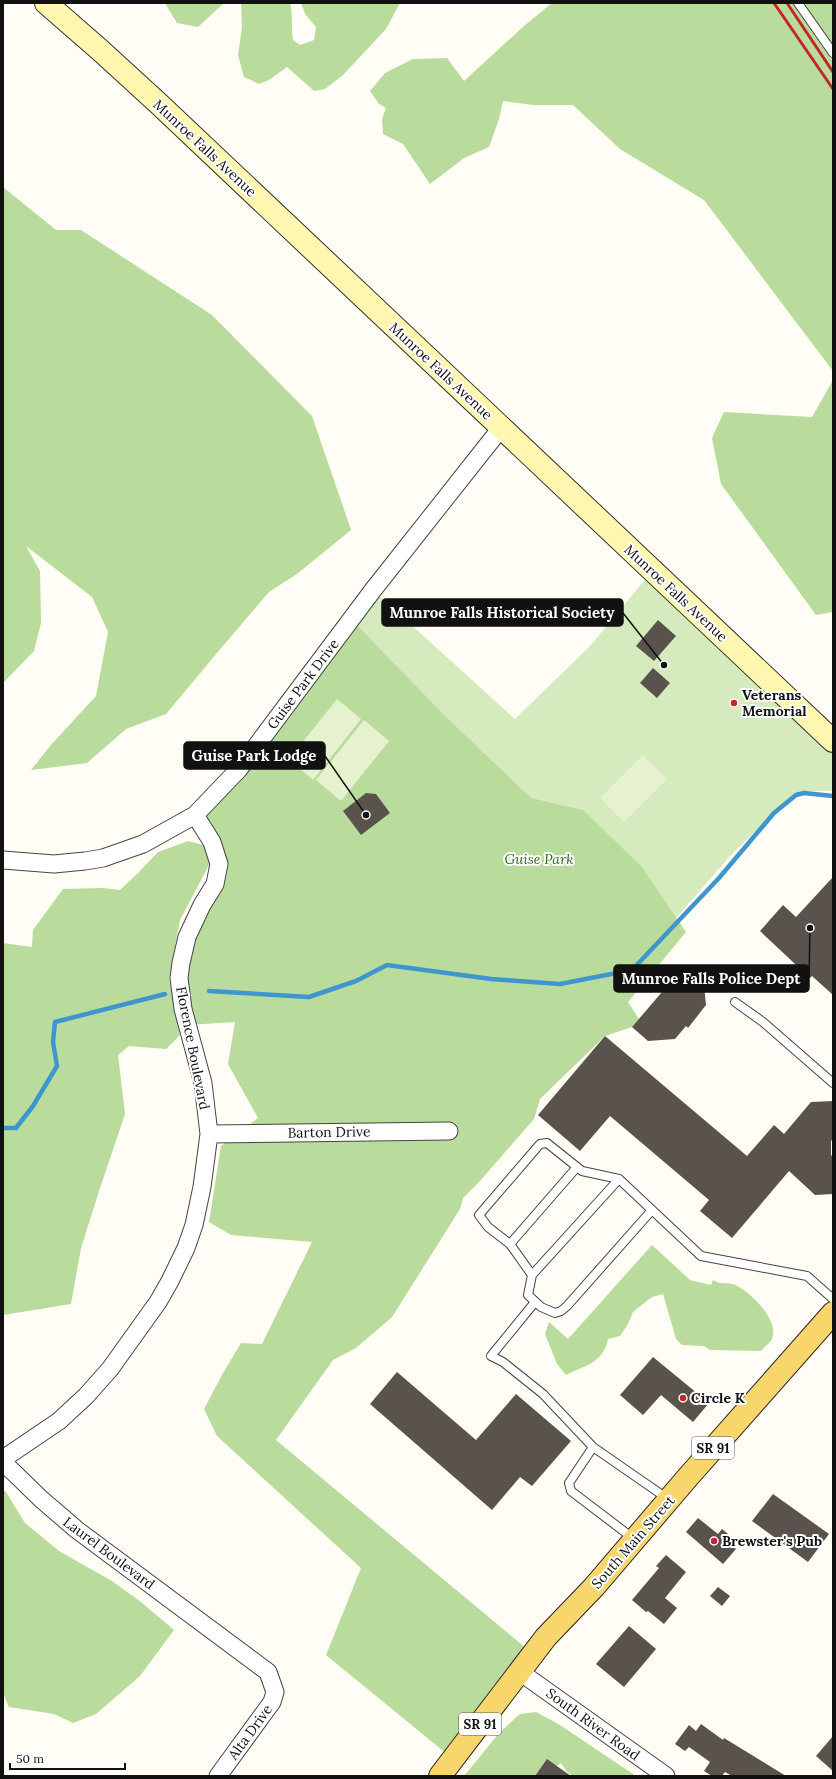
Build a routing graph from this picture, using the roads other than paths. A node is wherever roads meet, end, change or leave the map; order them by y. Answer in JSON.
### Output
{"nodes":[{"id":1,"x":46,"y":3,"type":"edge"},
{"id":2,"x":798,"y":3,"type":"edge"},
{"id":3,"x":833,"y":53,"type":"edge"},
{"id":4,"x":501,"y":428,"type":"junction"},
{"id":5,"x":833,"y":741,"type":"edge"},
{"id":6,"x":195,"y":815,"type":"junction"},
{"id":7,"x":3,"y":860,"type":"edge"},
{"id":8,"x":735,"y":1002,"type":"dead end"},
{"id":9,"x":833,"y":1083,"type":"edge"},
{"id":10,"x":449,"y":1131,"type":"dead end"},
{"id":11,"x":209,"y":1134,"type":"junction"},
{"id":12,"x":577,"y":1167,"type":"junction"},
{"id":13,"x":619,"y":1179,"type":"junction"},
{"id":14,"x":652,"y":1210,"type":"junction"},
{"id":15,"x":510,"y":1244,"type":"junction"},
{"id":16,"x":532,"y":1275,"type":"junction"},
{"id":17,"x":833,"y":1299,"type":"edge"},
{"id":18,"x":535,"y":1302,"type":"junction"},
{"id":19,"x":833,"y":1313,"type":"edge"},
{"id":20,"x":593,"y":1447,"type":"junction"},
{"id":21,"x":3,"y":1459,"type":"edge"},
{"id":22,"x":3,"y":1462,"type":"edge"},
{"id":23,"x":669,"y":1500,"type":"junction"},
{"id":24,"x":634,"y":1540,"type":"junction"},
{"id":25,"x":222,"y":1637,"type":"joint"},
{"id":26,"x":520,"y":1672,"type":"junction"},
{"id":27,"x":218,"y":1776,"type":"edge"},
{"id":28,"x":440,"y":1776,"type":"edge"},
{"id":29,"x":666,"y":1776,"type":"edge"}],
"edges":[{"from":1,"to":4,"type":"street","name":"Munroe Falls Avenue"},
{"from":2,"to":3,"type":"lane"},
{"from":4,"to":5,"type":"street","name":"Munroe Falls Avenue"},
{"from":4,"to":6,"type":"street","name":"Guise Park Drive"},
{"from":6,"to":7,"type":"street","name":"Guise Park Drive"},
{"from":6,"to":11,"type":"street","name":"Florence Boulevard"},
{"from":8,"to":9,"type":"lane"},
{"from":10,"to":11,"type":"street","name":"Barton Drive"},
{"from":11,"to":21,"type":"street","name":"Florence Boulevard"},
{"from":12,"to":13,"type":"lane"},
{"from":12,"to":15,"type":"lane"},
{"from":12,"to":15,"type":"lane"},
{"from":13,"to":14,"type":"lane"},
{"from":13,"to":16,"type":"lane"},
{"from":14,"to":17,"type":"lane"},
{"from":14,"to":18,"type":"lane"},
{"from":15,"to":16,"type":"lane"},
{"from":16,"to":18,"type":"lane"},
{"from":18,"to":20,"type":"lane"},
{"from":19,"to":23,"type":"main road","name":"South Main Street","number":"SR 91"},
{"from":20,"to":23,"type":"lane"},
{"from":20,"to":24,"type":"lane"},
{"from":22,"to":25,"type":"street","name":"Laurel Boulevard"},
{"from":23,"to":24,"type":"main road","name":"South Main Street","number":"SR 91"},
{"from":24,"to":26,"type":"main road","name":"South Main Street","number":"SR 91"},
{"from":25,"to":27,"type":"street","name":"Alta Drive"},
{"from":26,"to":28,"type":"main road","name":"South Main Street","number":"SR 91"},
{"from":26,"to":29,"type":"street","name":"South River Road"}]}
